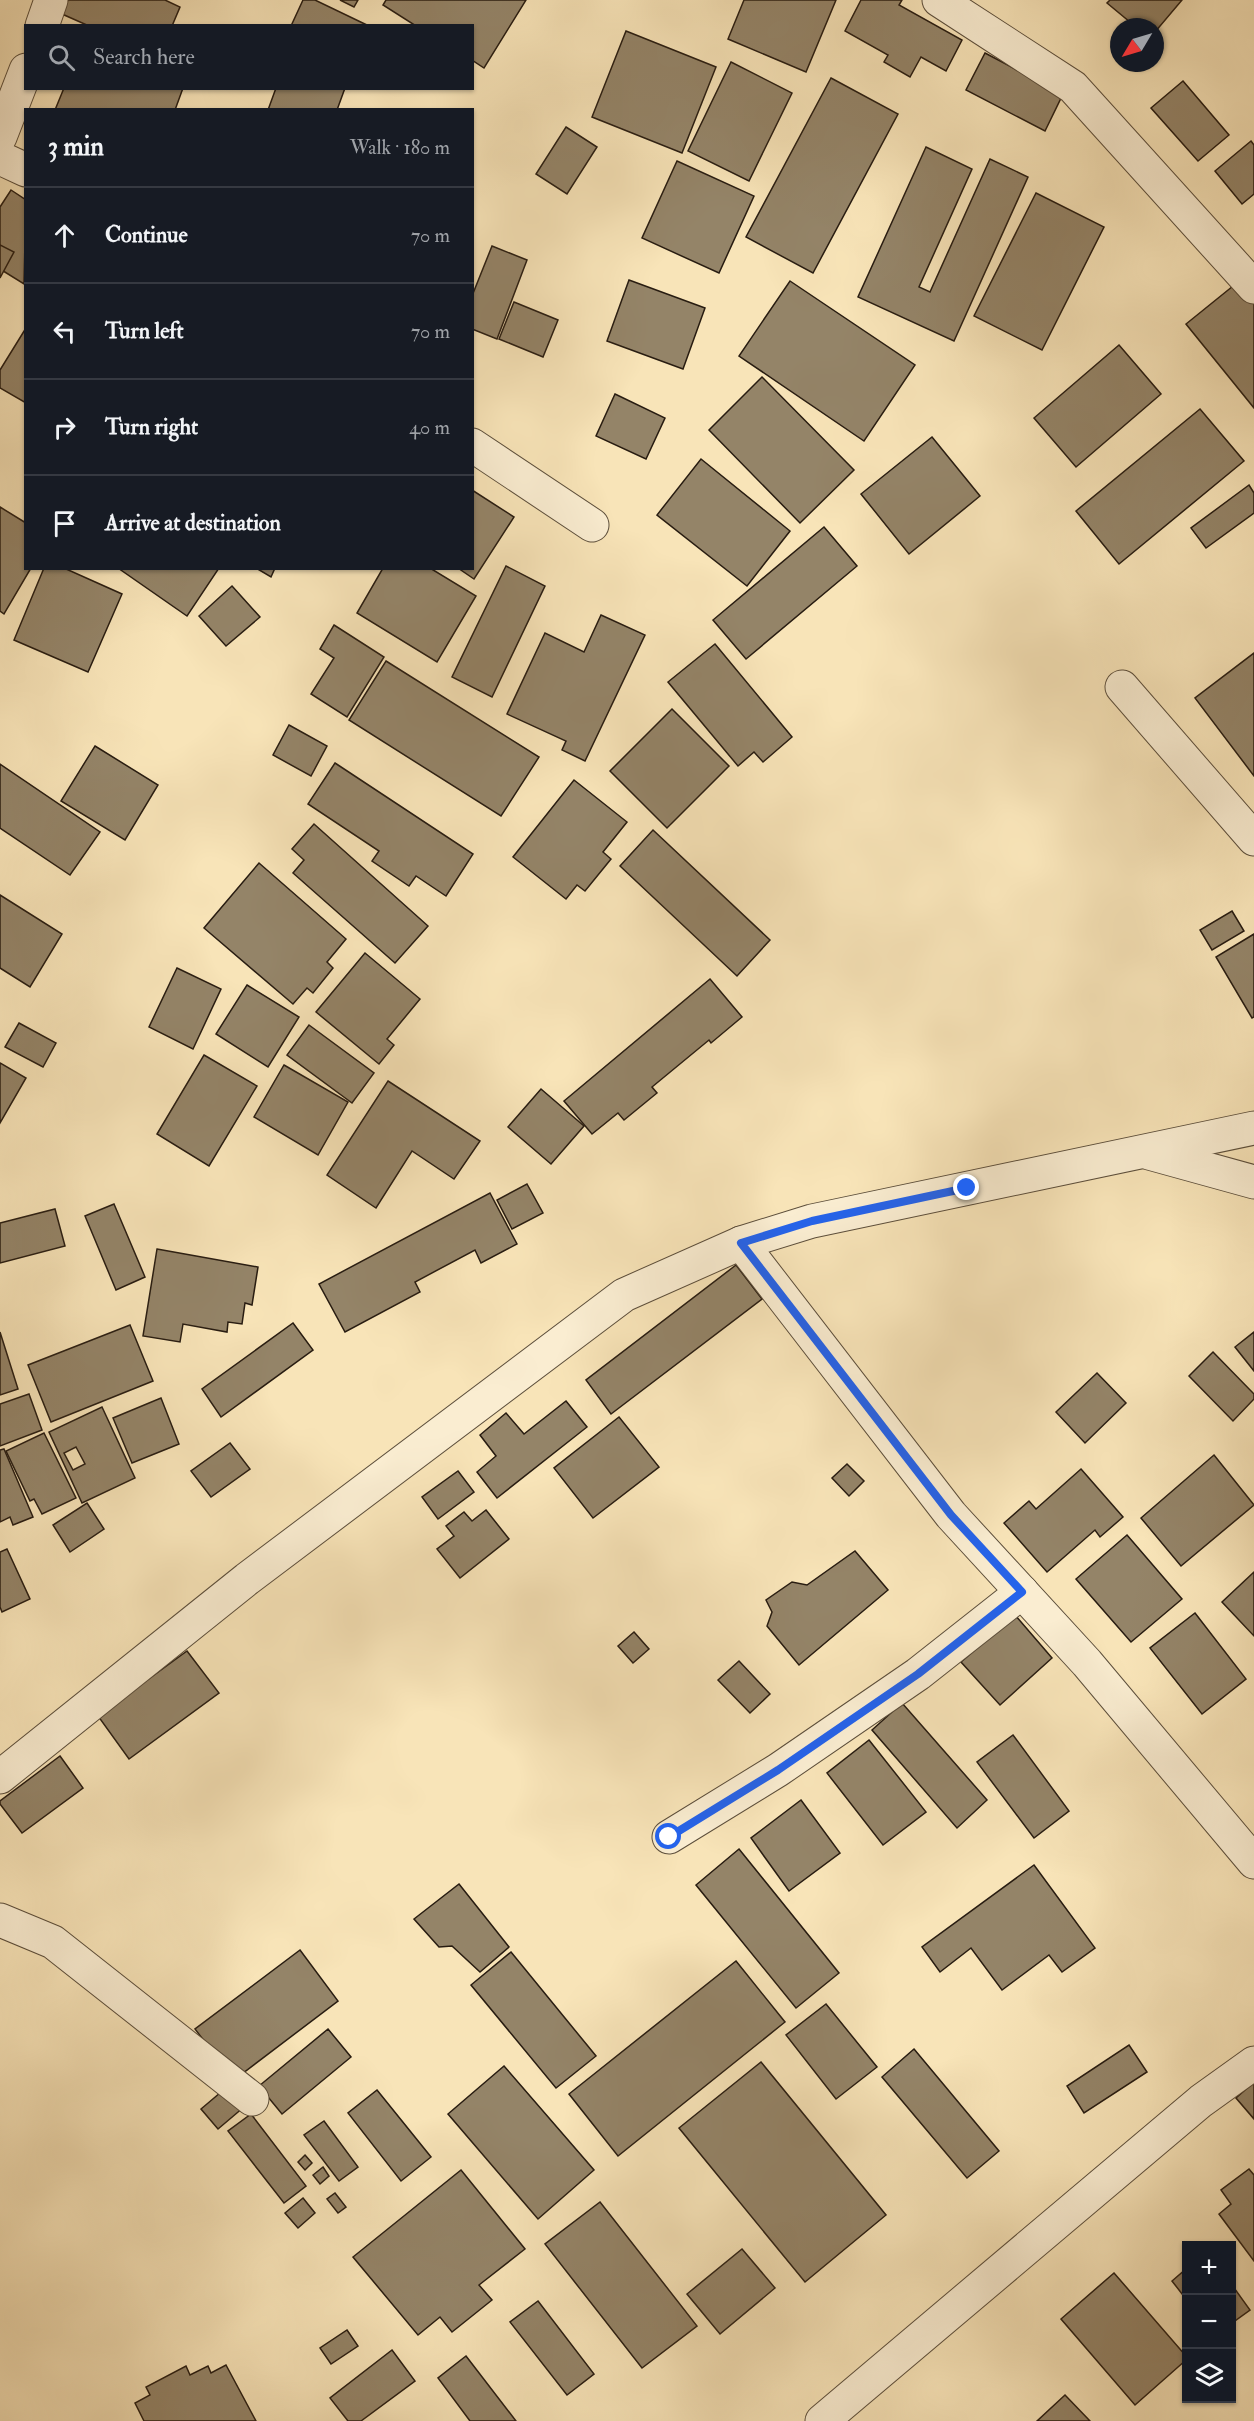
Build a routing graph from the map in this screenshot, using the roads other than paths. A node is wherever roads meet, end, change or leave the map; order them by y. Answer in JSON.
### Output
{"nodes":[{"id":1,"x":51,"y":0,"type":"edge"},
{"id":2,"x":939,"y":0,"type":"edge"},
{"id":3,"x":43,"y":24,"type":"edge"},
{"id":4,"x":24,"y":75,"type":"edge"},
{"id":5,"x":0,"y":137,"type":"edge"},
{"id":6,"x":0,"y":158,"type":"edge"},
{"id":7,"x":24,"y":169,"type":"edge"},
{"id":8,"x":1254,"y":286,"type":"edge"},
{"id":9,"x":474,"y":446,"type":"edge"},
{"id":10,"x":591,"y":525,"type":"dead end"},
{"id":11,"x":1122,"y":687,"type":"dead end"},
{"id":12,"x":1254,"y":839,"type":"edge"},
{"id":13,"x":1253,"y":1131,"type":"edge"},
{"id":14,"x":1144,"y":1152,"type":"junction"},
{"id":15,"x":1254,"y":1182,"type":"edge"},
{"id":16,"x":741,"y":1243,"type":"junction"},
{"id":17,"x":1022,"y":1592,"type":"junction"},
{"id":18,"x":0,"y":1777,"type":"edge"},
{"id":19,"x":669,"y":1837,"type":"dead end"},
{"id":20,"x":1254,"y":1862,"type":"edge"},
{"id":21,"x":0,"y":1920,"type":"edge"},
{"id":22,"x":1254,"y":2063,"type":"edge"},
{"id":23,"x":252,"y":2099,"type":"dead end"},
{"id":24,"x":822,"y":2421,"type":"edge"}],
"edges":[{"from":1,"to":3,"type":"street"},
{"from":2,"to":8,"type":"street"},
{"from":4,"to":5,"type":"street"},
{"from":6,"to":7,"type":"street"},
{"from":9,"to":10,"type":"street"},
{"from":11,"to":12,"type":"street"},
{"from":13,"to":14,"type":"street"},
{"from":14,"to":15,"type":"street"},
{"from":14,"to":16,"type":"street"},
{"from":16,"to":17,"type":"street"},
{"from":16,"to":18,"type":"street"},
{"from":17,"to":19,"type":"street"},
{"from":17,"to":20,"type":"street"},
{"from":21,"to":23,"type":"street"},
{"from":22,"to":24,"type":"street"}]}
